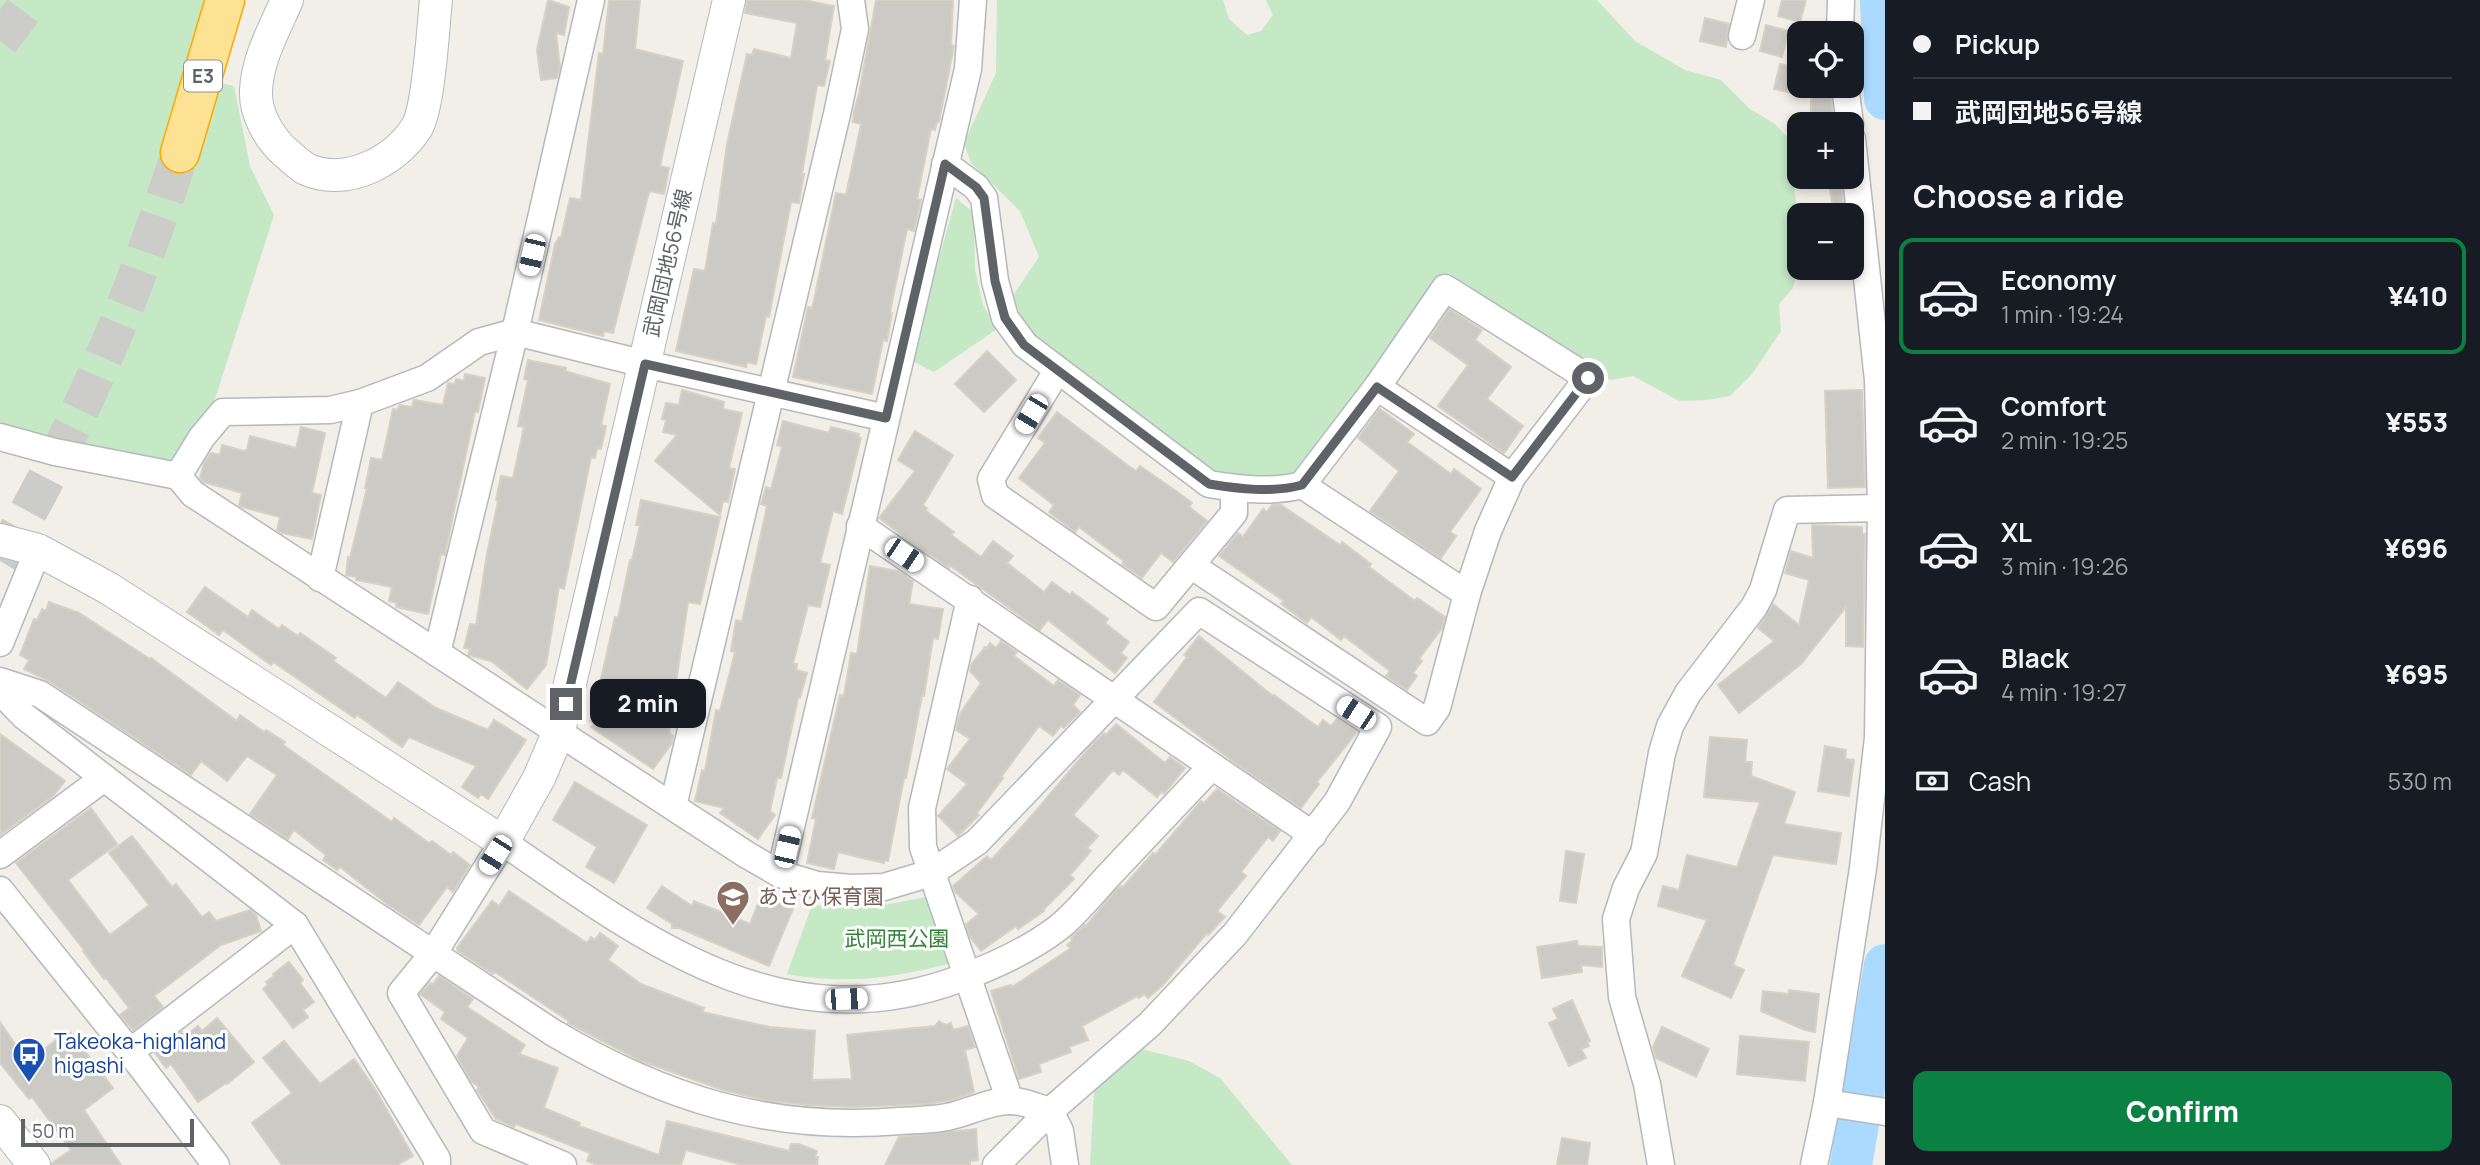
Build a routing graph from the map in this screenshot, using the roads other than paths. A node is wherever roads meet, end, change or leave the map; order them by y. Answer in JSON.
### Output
{"nodes":[{"id":1,"x":225,"y":0,"type":"edge"},
{"id":2,"x":287,"y":0,"type":"edge"},
{"id":3,"x":436,"y":0,"type":"edge"},
{"id":4,"x":591,"y":0,"type":"edge"},
{"id":5,"x":729,"y":0,"type":"edge"},
{"id":6,"x":851,"y":0,"type":"edge"},
{"id":7,"x":973,"y":0,"type":"edge"},
{"id":8,"x":1751,"y":0,"type":"edge"},
{"id":9,"x":1841,"y":0,"type":"edge"},
{"id":10,"x":1840,"y":21,"type":"edge"},
{"id":11,"x":1742,"y":36,"type":"dead end"},
{"id":12,"x":180,"y":153,"type":"tunnel mouth"},
{"id":13,"x":945,"y":164,"type":"junction"},
{"id":14,"x":1857,"y":189,"type":"edge"},
{"id":15,"x":515,"y":332,"type":"junction"},
{"id":16,"x":645,"y":364,"type":"junction"},
{"id":17,"x":1057,"y":371,"type":"junction"},
{"id":18,"x":1377,"y":387,"type":"junction"},
{"id":19,"x":769,"y":392,"type":"junction"},
{"id":20,"x":360,"y":404,"type":"junction"},
{"id":21,"x":886,"y":418,"type":"junction"},
{"id":22,"x":0,"y":437,"type":"edge"},
{"id":23,"x":178,"y":476,"type":"junction"},
{"id":24,"x":1512,"y":477,"type":"junction"},
{"id":25,"x":1302,"y":485,"type":"junction"},
{"id":26,"x":1234,"y":488,"type":"junction"},
{"id":27,"x":1881,"y":508,"type":"junction"},
{"id":28,"x":860,"y":526,"type":"junction"},
{"id":29,"x":0,"y":540,"type":"edge"},
{"id":30,"x":38,"y":550,"type":"junction"},
{"id":31,"x":1192,"y":566,"type":"junction"},
{"id":32,"x":320,"y":578,"type":"junction"},
{"id":33,"x":1467,"y":594,"type":"junction"},
{"id":34,"x":970,"y":599,"type":"junction"},
{"id":35,"x":0,"y":643,"type":"edge"},
{"id":36,"x":437,"y":653,"type":"junction"},
{"id":37,"x":0,"y":681,"type":"edge"},
{"id":38,"x":0,"y":691,"type":"edge"},
{"id":39,"x":1116,"y":699,"type":"junction"},
{"id":40,"x":559,"y":731,"type":"junction"},
{"id":41,"x":1212,"y":766,"type":"junction"},
{"id":42,"x":104,"y":778,"type":"junction"},
{"id":43,"x":673,"y":806,"type":"junction"},
{"id":44,"x":1313,"y":835,"type":"junction"},
{"id":45,"x":503,"y":842,"type":"junction"},
{"id":46,"x":0,"y":855,"type":"edge"},
{"id":47,"x":930,"y":873,"type":"junction"},
{"id":48,"x":780,"y":874,"type":"junction"},
{"id":49,"x":0,"y":890,"type":"edge"},
{"id":50,"x":295,"y":925,"type":"junction"},
{"id":51,"x":433,"y":954,"type":"junction"},
{"id":52,"x":968,"y":975,"type":"junction"},
{"id":53,"x":130,"y":1052,"type":"junction"},
{"id":54,"x":1010,"y":1101,"type":"junction"},
{"id":55,"x":1827,"y":1104,"type":"junction"},
{"id":56,"x":1050,"y":1111,"type":"junction"},
{"id":57,"x":1885,"y":1112,"type":"edge"},
{"id":58,"x":0,"y":1121,"type":"edge"},
{"id":59,"x":33,"y":1165,"type":"edge"},
{"id":60,"x":216,"y":1165,"type":"edge"},
{"id":61,"x":437,"y":1165,"type":"edge"},
{"id":62,"x":564,"y":1165,"type":"edge"},
{"id":63,"x":996,"y":1165,"type":"edge"},
{"id":64,"x":1065,"y":1165,"type":"edge"},
{"id":65,"x":1661,"y":1165,"type":"edge"},
{"id":66,"x":1814,"y":1165,"type":"edge"}],
"edges":[{"from":1,"to":12,"type":"highway","number":"E3"},
{"from":2,"to":3,"type":"street"},
{"from":4,"to":15,"type":"street"},
{"from":5,"to":16,"type":"street","name":"武岡団地56号線"},
{"from":6,"to":19,"type":"street"},
{"from":7,"to":13,"type":"street"},
{"from":8,"to":11,"type":"street"},
{"from":9,"to":10,"type":"street"},
{"from":13,"to":17,"type":"street"},
{"from":13,"to":21,"type":"street"},
{"from":14,"to":27,"type":"street"},
{"from":15,"to":16,"type":"street"},
{"from":15,"to":20,"type":"street"},
{"from":15,"to":36,"type":"street"},
{"from":16,"to":19,"type":"street"},
{"from":16,"to":40,"type":"street","name":"武岡団地56号線"},
{"from":17,"to":26,"type":"street"},
{"from":17,"to":31,"type":"street"},
{"from":18,"to":24,"type":"street"},
{"from":18,"to":24,"type":"street"},
{"from":18,"to":25,"type":"street"},
{"from":19,"to":21,"type":"street"},
{"from":19,"to":43,"type":"street"},
{"from":20,"to":23,"type":"street"},
{"from":20,"to":32,"type":"street"},
{"from":21,"to":28,"type":"street"},
{"from":22,"to":23,"type":"street"},
{"from":23,"to":32,"type":"street"},
{"from":24,"to":33,"type":"street"},
{"from":25,"to":26,"type":"street"},
{"from":25,"to":33,"type":"street"},
{"from":26,"to":31,"type":"street"},
{"from":27,"to":55,"type":"street"},
{"from":27,"to":65,"type":"street"},
{"from":28,"to":34,"type":"street"},
{"from":28,"to":48,"type":"street"},
{"from":29,"to":30,"type":"street"},
{"from":30,"to":35,"type":"street"},
{"from":30,"to":45,"type":"street"},
{"from":31,"to":33,"type":"street"},
{"from":32,"to":36,"type":"street"},
{"from":34,"to":39,"type":"street"},
{"from":34,"to":47,"type":"street"},
{"from":36,"to":40,"type":"street"},
{"from":37,"to":51,"type":"street"},
{"from":38,"to":42,"type":"street"},
{"from":39,"to":41,"type":"street"},
{"from":39,"to":44,"type":"street"},
{"from":39,"to":47,"type":"street"},
{"from":40,"to":43,"type":"street"},
{"from":40,"to":45,"type":"street","name":"武岡団地56号線"},
{"from":41,"to":44,"type":"street"},
{"from":41,"to":52,"type":"street"},
{"from":42,"to":46,"type":"street"},
{"from":42,"to":50,"type":"street"},
{"from":43,"to":48,"type":"street"},
{"from":44,"to":56,"type":"street"},
{"from":45,"to":51,"type":"street"},
{"from":45,"to":52,"type":"street"},
{"from":47,"to":48,"type":"street"},
{"from":47,"to":52,"type":"street"},
{"from":49,"to":53,"type":"street"},
{"from":50,"to":53,"type":"street"},
{"from":50,"to":61,"type":"street"},
{"from":51,"to":54,"type":"street"},
{"from":51,"to":62,"type":"street"},
{"from":52,"to":54,"type":"street"},
{"from":53,"to":60,"type":"street"},
{"from":54,"to":56,"type":"street"},
{"from":55,"to":57,"type":"street"},
{"from":55,"to":66,"type":"street"},
{"from":56,"to":63,"type":"street"},
{"from":56,"to":64,"type":"street"},
{"from":58,"to":59,"type":"street"}]}
